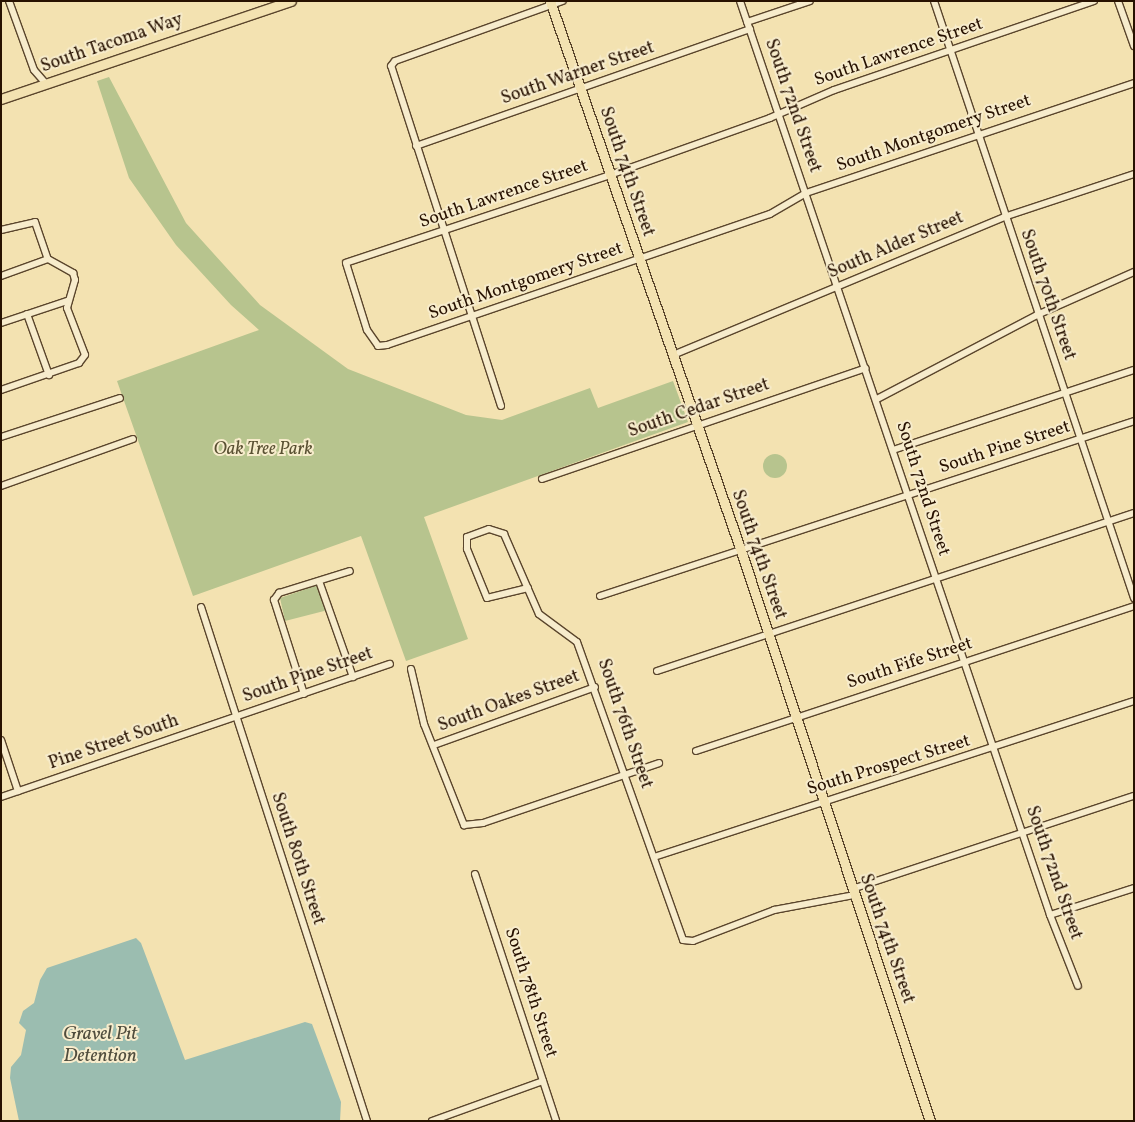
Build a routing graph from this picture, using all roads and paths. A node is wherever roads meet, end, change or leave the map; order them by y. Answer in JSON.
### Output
{"nodes":[{"id":1,"x":9,"y":1,"type":"edge"},
{"id":2,"x":291,"y":1,"type":"edge"},
{"id":3,"x":563,"y":1,"type":"edge"},
{"id":4,"x":740,"y":1,"type":"edge"},
{"id":5,"x":810,"y":1,"type":"edge"},
{"id":6,"x":934,"y":1,"type":"edge"},
{"id":7,"x":1094,"y":1,"type":"edge"},
{"id":8,"x":1118,"y":1,"type":"edge"},
{"id":9,"x":551,"y":3,"type":"edge"},
{"id":10,"x":749,"y":26,"type":"junction"},
{"id":11,"x":1134,"y":46,"type":"edge"},
{"id":12,"x":950,"y":50,"type":"junction"},
{"id":13,"x":1134,"y":83,"type":"edge"},
{"id":14,"x":46,"y":84,"type":"junction"},
{"id":15,"x":581,"y":90,"type":"junction"},
{"id":16,"x":1,"y":99,"type":"edge"},
{"id":17,"x":778,"y":114,"type":"junction"},
{"id":18,"x":977,"y":134,"type":"junction"},
{"id":19,"x":416,"y":146,"type":"junction"},
{"id":20,"x":1134,"y":174,"type":"edge"},
{"id":21,"x":610,"y":175,"type":"junction"},
{"id":22,"x":806,"y":194,"type":"junction"},
{"id":23,"x":1004,"y":217,"type":"junction"},
{"id":24,"x":1,"y":230,"type":"edge"},
{"id":25,"x":444,"y":232,"type":"junction"},
{"id":26,"x":639,"y":258,"type":"junction"},
{"id":27,"x":48,"y":259,"type":"junction"},
{"id":28,"x":1134,"y":272,"type":"edge"},
{"id":29,"x":1,"y":276,"type":"edge"},
{"id":30,"x":837,"y":287,"type":"junction"},
{"id":31,"x":67,"y":301,"type":"junction"},
{"id":32,"x":26,"y":314,"type":"junction"},
{"id":33,"x":1038,"y":315,"type":"junction"},
{"id":34,"x":471,"y":316,"type":"junction"},
{"id":35,"x":1,"y":323,"type":"edge"},
{"id":36,"x":378,"y":346,"type":"joint"},
{"id":37,"x":673,"y":355,"type":"junction"},
{"id":38,"x":866,"y":368,"type":"junction"},
{"id":39,"x":1134,"y":370,"type":"edge"},
{"id":40,"x":49,"y":374,"type":"junction"},
{"id":41,"x":1,"y":390,"type":"edge"},
{"id":42,"x":1065,"y":393,"type":"junction"},
{"id":43,"x":120,"y":398,"type":"dead end"},
{"id":44,"x":876,"y":398,"type":"junction"},
{"id":45,"x":501,"y":406,"type":"dead end"},
{"id":46,"x":1134,"y":421,"type":"edge"},
{"id":47,"x":698,"y":426,"type":"junction"},
{"id":48,"x":1,"y":437,"type":"edge"},
{"id":49,"x":1080,"y":438,"type":"junction"},
{"id":50,"x":133,"y":439,"type":"dead end"},
{"id":51,"x":893,"y":450,"type":"junction"},
{"id":52,"x":542,"y":479,"type":"dead end"},
{"id":53,"x":1,"y":486,"type":"edge"},
{"id":54,"x":908,"y":496,"type":"junction"},
{"id":55,"x":1134,"y":513,"type":"edge"},
{"id":56,"x":1108,"y":521,"type":"junction"},
{"id":57,"x":741,"y":552,"type":"junction"},
{"id":58,"x":350,"y":571,"type":"dead end"},
{"id":59,"x":936,"y":578,"type":"junction"},
{"id":60,"x":320,"y":581,"type":"junction"},
{"id":61,"x":528,"y":588,"type":"junction"},
{"id":62,"x":600,"y":596,"type":"dead end"},
{"id":63,"x":1134,"y":598,"type":"edge"},
{"id":64,"x":1134,"y":606,"type":"edge"},
{"id":65,"x":200,"y":607,"type":"dead end"},
{"id":66,"x":768,"y":635,"type":"junction"},
{"id":67,"x":965,"y":662,"type":"junction"},
{"id":68,"x":390,"y":664,"type":"dead end"},
{"id":69,"x":411,"y":669,"type":"dead end"},
{"id":70,"x":657,"y":671,"type":"dead end"},
{"id":71,"x":353,"y":677,"type":"junction"},
{"id":72,"x":595,"y":687,"type":"junction"},
{"id":73,"x":304,"y":694,"type":"junction"},
{"id":74,"x":1134,"y":702,"type":"edge"},
{"id":75,"x":236,"y":716,"type":"junction"},
{"id":76,"x":795,"y":718,"type":"junction"},
{"id":77,"x":1,"y":740,"type":"edge"},
{"id":78,"x":434,"y":745,"type":"junction"},
{"id":79,"x":994,"y":749,"type":"junction"},
{"id":80,"x":696,"y":751,"type":"dead end"},
{"id":81,"x":659,"y":762,"type":"dead end"},
{"id":82,"x":626,"y":774,"type":"junction"},
{"id":83,"x":18,"y":791,"type":"junction"},
{"id":84,"x":1134,"y":796,"type":"edge"},
{"id":85,"x":1,"y":798,"type":"edge"},
{"id":86,"x":824,"y":802,"type":"junction"},
{"id":87,"x":1023,"y":832,"type":"junction"},
{"id":88,"x":654,"y":857,"type":"junction"},
{"id":89,"x":474,"y":874,"type":"dead end"},
{"id":90,"x":1134,"y":888,"type":"edge"},
{"id":91,"x":853,"y":892,"type":"junction"},
{"id":92,"x":1050,"y":915,"type":"junction"},
{"id":93,"x":1078,"y":986,"type":"dead end"},
{"id":94,"x":543,"y":1081,"type":"junction"},
{"id":95,"x":367,"y":1121,"type":"edge"},
{"id":96,"x":432,"y":1121,"type":"edge"},
{"id":97,"x":556,"y":1121,"type":"edge"},
{"id":98,"x":930,"y":1121,"type":"edge"}],
"edges":[{"from":1,"to":14,"type":"street"},
{"from":2,"to":14,"type":"main road","name":"South Tacoma Way"},
{"from":3,"to":9,"type":"street"},
{"from":4,"to":10,"type":"street","name":"South 72nd Street"},
{"from":5,"to":10,"type":"street","name":"South Warner Street"},
{"from":6,"to":12,"type":"street","name":"South 70th Street"},
{"from":7,"to":12,"type":"street","name":"South Lawrence Street"},
{"from":8,"to":11,"type":"street"},
{"from":9,"to":15,"type":"main road","name":"South 74th Street"},
{"from":9,"to":19,"type":"street"},
{"from":10,"to":15,"type":"street","name":"South Warner Street"},
{"from":10,"to":17,"type":"street","name":"South 72nd Street"},
{"from":12,"to":17,"type":"street","name":"South Lawrence Street"},
{"from":12,"to":18,"type":"street","name":"South 70th Street"},
{"from":13,"to":18,"type":"street","name":"South Montgomery Street"},
{"from":14,"to":16,"type":"main road","name":"South Tacoma Way"},
{"from":15,"to":19,"type":"street","name":"South Warner Street"},
{"from":15,"to":21,"type":"main road","name":"South 74th Street"},
{"from":17,"to":21,"type":"street","name":"South Lawrence Street"},
{"from":17,"to":22,"type":"street","name":"South 72nd Street"},
{"from":18,"to":22,"type":"street","name":"South Montgomery Street"},
{"from":18,"to":23,"type":"street","name":"South 70th Street"},
{"from":19,"to":25,"type":"street"},
{"from":20,"to":23,"type":"street","name":"South Alder Street"},
{"from":21,"to":25,"type":"street","name":"South Lawrence Street"},
{"from":21,"to":26,"type":"main road","name":"South 74th Street"},
{"from":22,"to":26,"type":"street","name":"South Montgomery Street"},
{"from":22,"to":30,"type":"street","name":"South 72nd Street"},
{"from":23,"to":30,"type":"street","name":"South Alder Street"},
{"from":23,"to":33,"type":"street","name":"South 70th Street"},
{"from":24,"to":27,"type":"street"},
{"from":25,"to":34,"type":"street"},
{"from":25,"to":36,"type":"street","name":"South Lawrence Street"},
{"from":26,"to":34,"type":"street","name":"South Montgomery Street"},
{"from":26,"to":37,"type":"main road","name":"South 74th Street"},
{"from":27,"to":29,"type":"street"},
{"from":27,"to":31,"type":"street"},
{"from":28,"to":33,"type":"street"},
{"from":30,"to":37,"type":"street","name":"South Alder Street"},
{"from":30,"to":38,"type":"street","name":"South 72nd Street"},
{"from":31,"to":32,"type":"street"},
{"from":31,"to":40,"type":"street"},
{"from":32,"to":35,"type":"street"},
{"from":32,"to":40,"type":"street"},
{"from":33,"to":42,"type":"street","name":"South 70th Street"},
{"from":33,"to":44,"type":"street"},
{"from":34,"to":36,"type":"street","name":"South Montgomery Street"},
{"from":34,"to":45,"type":"street"},
{"from":37,"to":47,"type":"main road","name":"South 74th Street"},
{"from":38,"to":44,"type":"street","name":"South 72nd Street"},
{"from":38,"to":47,"type":"street","name":"South Cedar Street"},
{"from":39,"to":42,"type":"street"},
{"from":40,"to":41,"type":"street"},
{"from":42,"to":49,"type":"street","name":"South 70th Street"},
{"from":42,"to":51,"type":"street"},
{"from":43,"to":48,"type":"street"},
{"from":44,"to":51,"type":"street","name":"South 72nd Street"},
{"from":46,"to":49,"type":"street","name":"South Pine Street"},
{"from":47,"to":52,"type":"street","name":"South Cedar Street"},
{"from":47,"to":57,"type":"main road","name":"South 74th Street"},
{"from":49,"to":54,"type":"street","name":"South Pine Street"},
{"from":49,"to":56,"type":"street","name":"South 70th Street"},
{"from":50,"to":53,"type":"street"},
{"from":51,"to":54,"type":"street","name":"South 72nd Street"},
{"from":54,"to":57,"type":"street","name":"South Pine Street"},
{"from":54,"to":59,"type":"street","name":"South 72nd Street"},
{"from":55,"to":56,"type":"street"},
{"from":56,"to":59,"type":"street"},
{"from":56,"to":63,"type":"street","name":"South 70th Street"},
{"from":57,"to":62,"type":"street","name":"South Pine Street"},
{"from":57,"to":66,"type":"main road","name":"South 74th Street"},
{"from":58,"to":60,"type":"street"},
{"from":59,"to":66,"type":"street"},
{"from":59,"to":67,"type":"street","name":"South 72nd Street"},
{"from":60,"to":71,"type":"street"},
{"from":60,"to":73,"type":"street"},
{"from":61,"to":61,"type":"street","name":"South 76th Street"},
{"from":61,"to":72,"type":"street","name":"South 76th Street"},
{"from":64,"to":67,"type":"street","name":"South Fife Street"},
{"from":65,"to":75,"type":"street","name":"South 80th Street"},
{"from":66,"to":70,"type":"street"},
{"from":66,"to":76,"type":"main road","name":"South 74th Street"},
{"from":67,"to":76,"type":"street","name":"South Fife Street"},
{"from":67,"to":79,"type":"street","name":"South 72nd Street"},
{"from":68,"to":71,"type":"street","name":"South Pine Street"},
{"from":69,"to":78,"type":"street"},
{"from":71,"to":73,"type":"street","name":"South Pine Street"},
{"from":72,"to":78,"type":"street","name":"South Oakes Street"},
{"from":72,"to":82,"type":"street","name":"South 76th Street"},
{"from":73,"to":75,"type":"street","name":"South Pine Street"},
{"from":74,"to":79,"type":"street","name":"South Prospect Street"},
{"from":75,"to":83,"type":"street","name":"Pine Street South"},
{"from":75,"to":95,"type":"street","name":"South 80th Street"},
{"from":76,"to":80,"type":"street","name":"South Fife Street"},
{"from":76,"to":86,"type":"main road","name":"South 74th Street"},
{"from":77,"to":83,"type":"street"},
{"from":78,"to":82,"type":"street"},
{"from":79,"to":86,"type":"street","name":"South Prospect Street"},
{"from":79,"to":87,"type":"street","name":"South 72nd Street"},
{"from":81,"to":82,"type":"street"},
{"from":82,"to":88,"type":"street","name":"South 76th Street"},
{"from":83,"to":85,"type":"street","name":"Pine Street South"},
{"from":84,"to":87,"type":"street"},
{"from":86,"to":88,"type":"street","name":"South Prospect Street"},
{"from":86,"to":91,"type":"main road","name":"South 74th Street"},
{"from":87,"to":91,"type":"street"},
{"from":87,"to":92,"type":"street","name":"South 72nd Street"},
{"from":88,"to":91,"type":"street","name":"South 76th Street"},
{"from":89,"to":94,"type":"street","name":"South 78th Street"},
{"from":90,"to":92,"type":"street"},
{"from":91,"to":98,"type":"main road","name":"South 74th Street"},
{"from":92,"to":93,"type":"street","name":"South 72nd Street"},
{"from":94,"to":96,"type":"street"},
{"from":94,"to":97,"type":"street","name":"South 78th Street"}]}
